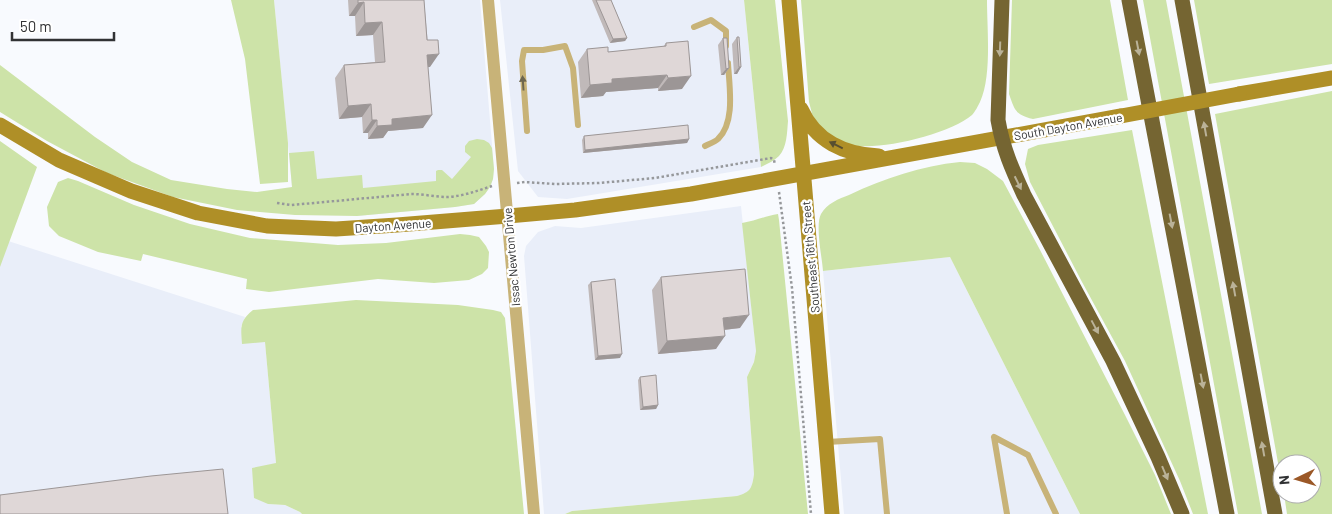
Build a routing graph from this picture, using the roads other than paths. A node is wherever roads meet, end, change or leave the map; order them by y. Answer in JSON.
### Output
{"nodes":[{"id":1,"x":488,"y":0,"type":"edge"},
{"id":2,"x":789,"y":0,"type":"edge"},
{"id":3,"x":1002,"y":0,"type":"edge"},
{"id":4,"x":1129,"y":0,"type":"edge"},
{"id":5,"x":1182,"y":0,"type":"edge"},
{"id":6,"x":694,"y":27,"type":"dead end"},
{"id":7,"x":727,"y":49,"type":"edge"},
{"id":8,"x":727,"y":58,"type":"edge"},
{"id":9,"x":1332,"y":78,"type":"edge"},
{"id":10,"x":797,"y":98,"type":"junction"},
{"id":11,"x":0,"y":125,"type":"edge"},
{"id":12,"x":578,"y":125,"type":"dead end"},
{"id":13,"x":527,"y":131,"type":"dead end"},
{"id":14,"x":1001,"y":138,"type":"junction"},
{"id":15,"x":704,"y":146,"type":"dead end"},
{"id":16,"x":900,"y":156,"type":"junction"},
{"id":17,"x":804,"y":174,"type":"junction"},
{"id":18,"x":508,"y":216,"type":"junction"},
{"id":19,"x":826,"y":442,"type":"junction"},
{"id":20,"x":534,"y":514,"type":"edge"},
{"id":21,"x":832,"y":514,"type":"edge"},
{"id":22,"x":887,"y":514,"type":"edge"},
{"id":23,"x":1007,"y":514,"type":"edge"},
{"id":24,"x":1056,"y":514,"type":"edge"},
{"id":25,"x":1182,"y":514,"type":"edge"},
{"id":26,"x":1227,"y":514,"type":"edge"},
{"id":27,"x":1275,"y":514,"type":"edge"}],
"edges":[{"from":1,"to":18,"type":"street","name":"Issac Newton Drive"},
{"from":2,"to":10,"type":"main road","name":"Southeast 16th Street"},
{"from":3,"to":14,"type":"highway","one_way":true},
{"from":4,"to":26,"type":"highway","one_way":true},
{"from":27,"to":5,"type":"highway","one_way":true},
{"from":6,"to":7,"type":"lane"},
{"from":8,"to":15,"type":"lane"},
{"from":9,"to":14,"type":"main road","name":"South Dayton Avenue","bridge":true},
{"from":16,"to":10,"type":"main road","one_way":true},
{"from":10,"to":17,"type":"main road","name":"Southeast 16th Street"},
{"from":11,"to":18,"type":"main road","name":"Dayton Avenue"},
{"from":13,"to":12,"type":"lane","one_way":true},
{"from":14,"to":16,"type":"main road","name":"South Dayton Avenue"},
{"from":14,"to":25,"type":"highway","one_way":true},
{"from":16,"to":17,"type":"main road","name":"South Dayton Avenue"},
{"from":17,"to":18,"type":"main road","name":"Dayton Avenue"},
{"from":17,"to":19,"type":"main road","name":"Southeast 16th Street"},
{"from":18,"to":20,"type":"street","name":"Issac Newton Drive"},
{"from":19,"to":21,"type":"main road","name":"Southeast 16th Street"},
{"from":19,"to":22,"type":"lane"},
{"from":23,"to":24,"type":"lane"}]}
